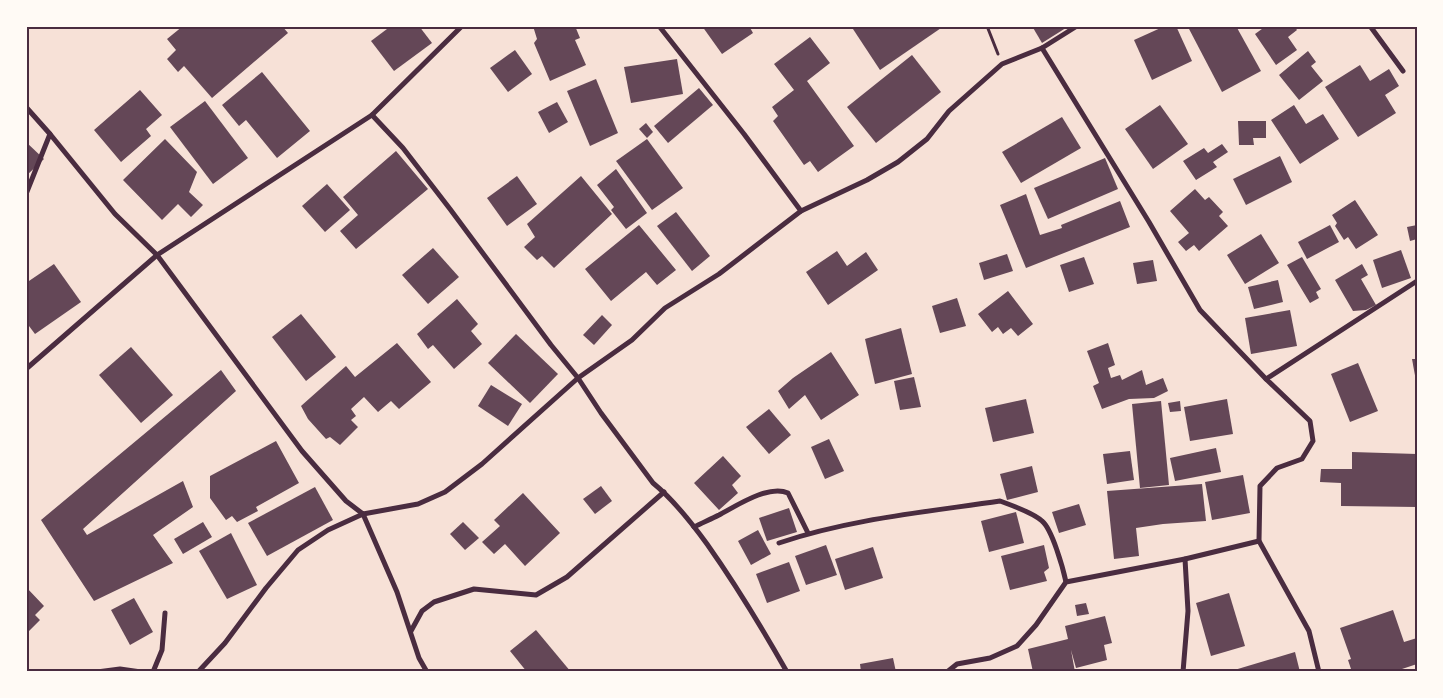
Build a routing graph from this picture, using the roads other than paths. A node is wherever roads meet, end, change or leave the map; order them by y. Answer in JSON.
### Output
{"nodes":[{"id":1,"x":462,"y":26,"type":"edge"},
{"id":2,"x":659,"y":26,"type":"edge"},
{"id":3,"x":1077,"y":26,"type":"edge"},
{"id":4,"x":1370,"y":26,"type":"edge"},
{"id":5,"x":1042,"y":48,"type":"junction"},
{"id":6,"x":1403,"y":71,"type":"dead end"},
{"id":7,"x":26,"y":107,"type":"edge"},
{"id":8,"x":372,"y":115,"type":"junction"},
{"id":9,"x":50,"y":134,"type":"junction"},
{"id":10,"x":26,"y":194,"type":"edge"},
{"id":11,"x":801,"y":211,"type":"junction"},
{"id":12,"x":157,"y":255,"type":"junction"},
{"id":13,"x":1417,"y":281,"type":"edge"},
{"id":14,"x":26,"y":369,"type":"edge"},
{"id":15,"x":578,"y":378,"type":"junction"},
{"id":16,"x":1266,"y":379,"type":"junction"},
{"id":17,"x":664,"y":492,"type":"junction"},
{"id":18,"x":363,"y":514,"type":"junction"},
{"id":19,"x":694,"y":526,"type":"junction"},
{"id":20,"x":808,"y":533,"type":"junction"},
{"id":21,"x":1259,"y":541,"type":"junction"},
{"id":22,"x":779,"y":544,"type":"dead end"},
{"id":23,"x":1184,"y":559,"type":"junction"},
{"id":24,"x":1066,"y":582,"type":"junction"},
{"id":25,"x":165,"y":613,"type":"dead end"},
{"id":26,"x":411,"y":631,"type":"junction"},
{"id":27,"x":97,"y":672,"type":"edge"},
{"id":28,"x":141,"y":672,"type":"edge"},
{"id":29,"x":153,"y":672,"type":"edge"},
{"id":30,"x":198,"y":672,"type":"edge"},
{"id":31,"x":427,"y":672,"type":"edge"},
{"id":32,"x":787,"y":672,"type":"edge"},
{"id":33,"x":947,"y":672,"type":"edge"},
{"id":34,"x":1183,"y":672,"type":"edge"},
{"id":35,"x":1319,"y":672,"type":"edge"}],
"edges":[{"from":1,"to":8,"type":"street"},
{"from":2,"to":11,"type":"street"},
{"from":3,"to":5,"type":"street"},
{"from":4,"to":6,"type":"street"},
{"from":5,"to":11,"type":"street"},
{"from":5,"to":16,"type":"street"},
{"from":7,"to":9,"type":"street"},
{"from":8,"to":12,"type":"street"},
{"from":8,"to":15,"type":"street"},
{"from":9,"to":10,"type":"street"},
{"from":9,"to":12,"type":"street"},
{"from":11,"to":15,"type":"street"},
{"from":12,"to":14,"type":"street"},
{"from":12,"to":18,"type":"street"},
{"from":13,"to":16,"type":"street"},
{"from":15,"to":17,"type":"street"},
{"from":15,"to":18,"type":"street"},
{"from":16,"to":21,"type":"street"},
{"from":17,"to":19,"type":"street"},
{"from":17,"to":26,"type":"street"},
{"from":18,"to":26,"type":"street"},
{"from":18,"to":30,"type":"street"},
{"from":19,"to":20,"type":"street"},
{"from":19,"to":32,"type":"street"},
{"from":20,"to":22,"type":"street"},
{"from":20,"to":24,"type":"street"},
{"from":21,"to":23,"type":"street"},
{"from":21,"to":35,"type":"street"},
{"from":23,"to":24,"type":"street"},
{"from":23,"to":34,"type":"street"},
{"from":24,"to":33,"type":"street"},
{"from":25,"to":29,"type":"street"},
{"from":26,"to":31,"type":"street"},
{"from":27,"to":28,"type":"street"}]}
